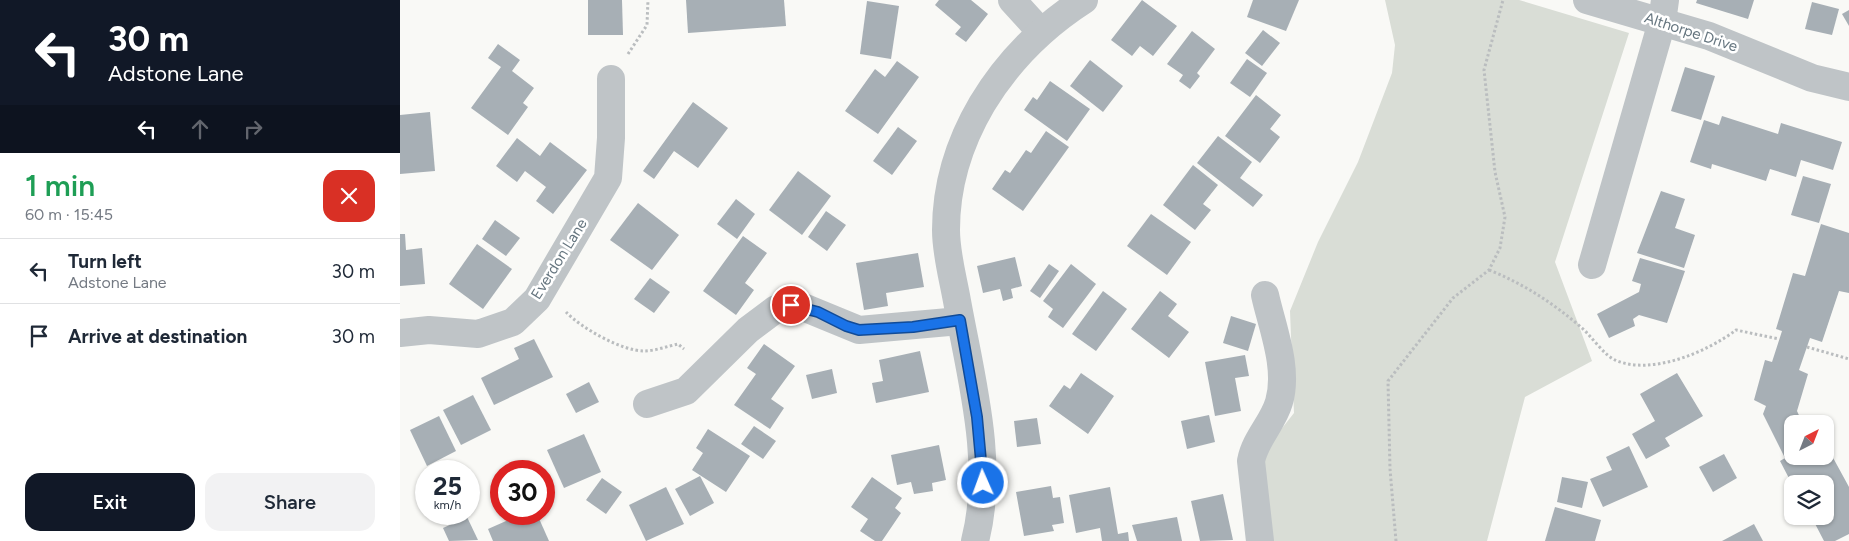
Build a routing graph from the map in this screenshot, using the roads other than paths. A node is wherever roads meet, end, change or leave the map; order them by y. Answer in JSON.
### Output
{"nodes":[{"id":1,"x":1012,"y":0,"type":"edge"},
{"id":2,"x":1084,"y":0,"type":"edge"},
{"id":3,"x":1587,"y":0,"type":"edge"},
{"id":4,"x":1663,"y":11,"type":"edge"},
{"id":5,"x":1040,"y":31,"type":"junction"},
{"id":6,"x":611,"y":79,"type":"road end"},
{"id":7,"x":1849,"y":87,"type":"edge"},
{"id":8,"x":1592,"y":265,"type":"dead end"},
{"id":9,"x":1265,"y":295,"type":"dead end"},
{"id":10,"x":960,"y":320,"type":"junction"},
{"id":11,"x":400,"y":333,"type":"edge"},
{"id":12,"x":647,"y":404,"type":"dead end"},
{"id":13,"x":974,"y":541,"type":"edge"},
{"id":14,"x":1260,"y":541,"type":"edge"}],
"edges":[{"from":1,"to":5,"type":"street"},
{"from":2,"to":5,"type":"street"},
{"from":3,"to":4,"type":"street","name":"Althorpe Drive"},
{"from":4,"to":7,"type":"street","name":"Althorpe Drive"},
{"from":4,"to":8,"type":"street"},
{"from":5,"to":10,"type":"street"},
{"from":6,"to":11,"type":"street","name":"Everdon Lane"},
{"from":9,"to":14,"type":"street"},
{"from":10,"to":12,"type":"street"},
{"from":10,"to":13,"type":"street"}]}
